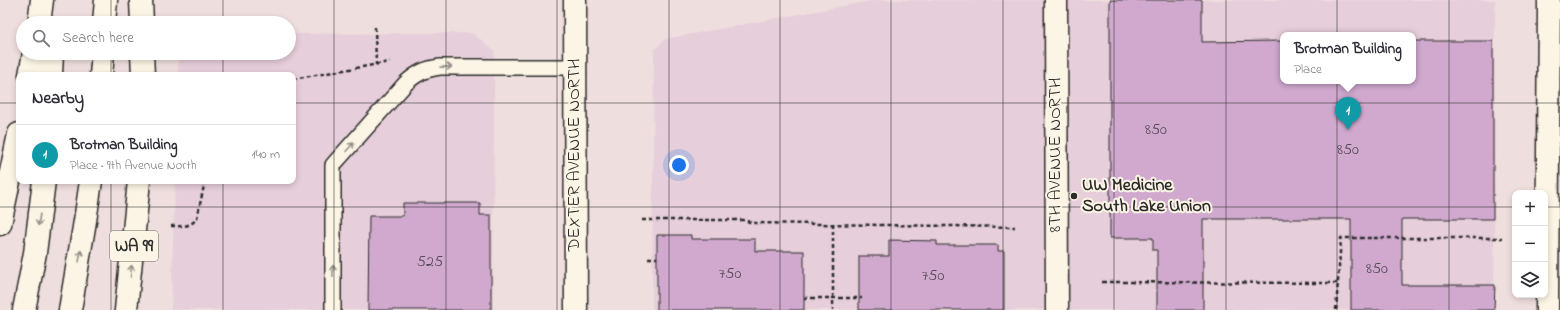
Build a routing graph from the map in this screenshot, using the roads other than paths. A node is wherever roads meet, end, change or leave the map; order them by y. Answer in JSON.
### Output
{"nodes":[{"id":1,"x":42,"y":0,"type":"edge"},
{"id":2,"x":54,"y":0,"type":"edge"},
{"id":3,"x":106,"y":0,"type":"edge"},
{"id":4,"x":141,"y":0,"type":"edge"},
{"id":5,"x":575,"y":0,"type":"edge"},
{"id":6,"x":1056,"y":0,"type":"edge"},
{"id":7,"x":1548,"y":0,"type":"edge"},
{"id":8,"x":40,"y":16,"type":"edge"},
{"id":9,"x":53,"y":16,"type":"edge"},
{"id":10,"x":105,"y":16,"type":"edge"},
{"id":11,"x":142,"y":16,"type":"edge"},
{"id":12,"x":142,"y":60,"type":"edge"},
{"id":13,"x":575,"y":67,"type":"junction"},
{"id":14,"x":143,"y":72,"type":"edge"},
{"id":15,"x":16,"y":148,"type":"edge"},
{"id":16,"x":44,"y":184,"type":"edge"},
{"id":17,"x":91,"y":184,"type":"edge"},
{"id":18,"x":139,"y":184,"type":"edge"},
{"id":19,"x":0,"y":224,"type":"edge"},
{"id":20,"x":24,"y":310,"type":"edge"},
{"id":21,"x":70,"y":310,"type":"edge"},
{"id":22,"x":126,"y":310,"type":"edge"},
{"id":23,"x":333,"y":310,"type":"edge"},
{"id":24,"x":576,"y":310,"type":"edge"},
{"id":25,"x":1057,"y":310,"type":"edge"},
{"id":26,"x":1547,"y":310,"type":"edge"}],
"edges":[{"from":1,"to":8,"type":"main road"},
{"from":2,"to":9,"type":"main road"},
{"from":3,"to":10,"type":"main road"},
{"from":4,"to":11,"type":"main road"},
{"from":5,"to":13,"type":"main road","name":"DEXTER AVENUE NORTH"},
{"from":6,"to":25,"type":"main road","name":"8TH AVENUE NORTH"},
{"from":7,"to":26,"type":"main road"},
{"from":12,"to":14,"type":"main road"},
{"from":23,"to":13,"type":"lane","one_way":true},
{"from":13,"to":24,"type":"main road","name":"DEXTER AVENUE NORTH"},
{"from":15,"to":19,"type":"main road"},
{"from":16,"to":20,"type":"main road","one_way":true},
{"from":21,"to":17,"type":"main road","one_way":true},
{"from":22,"to":18,"type":"main road","number":"WA 99","one_way":true}]}
